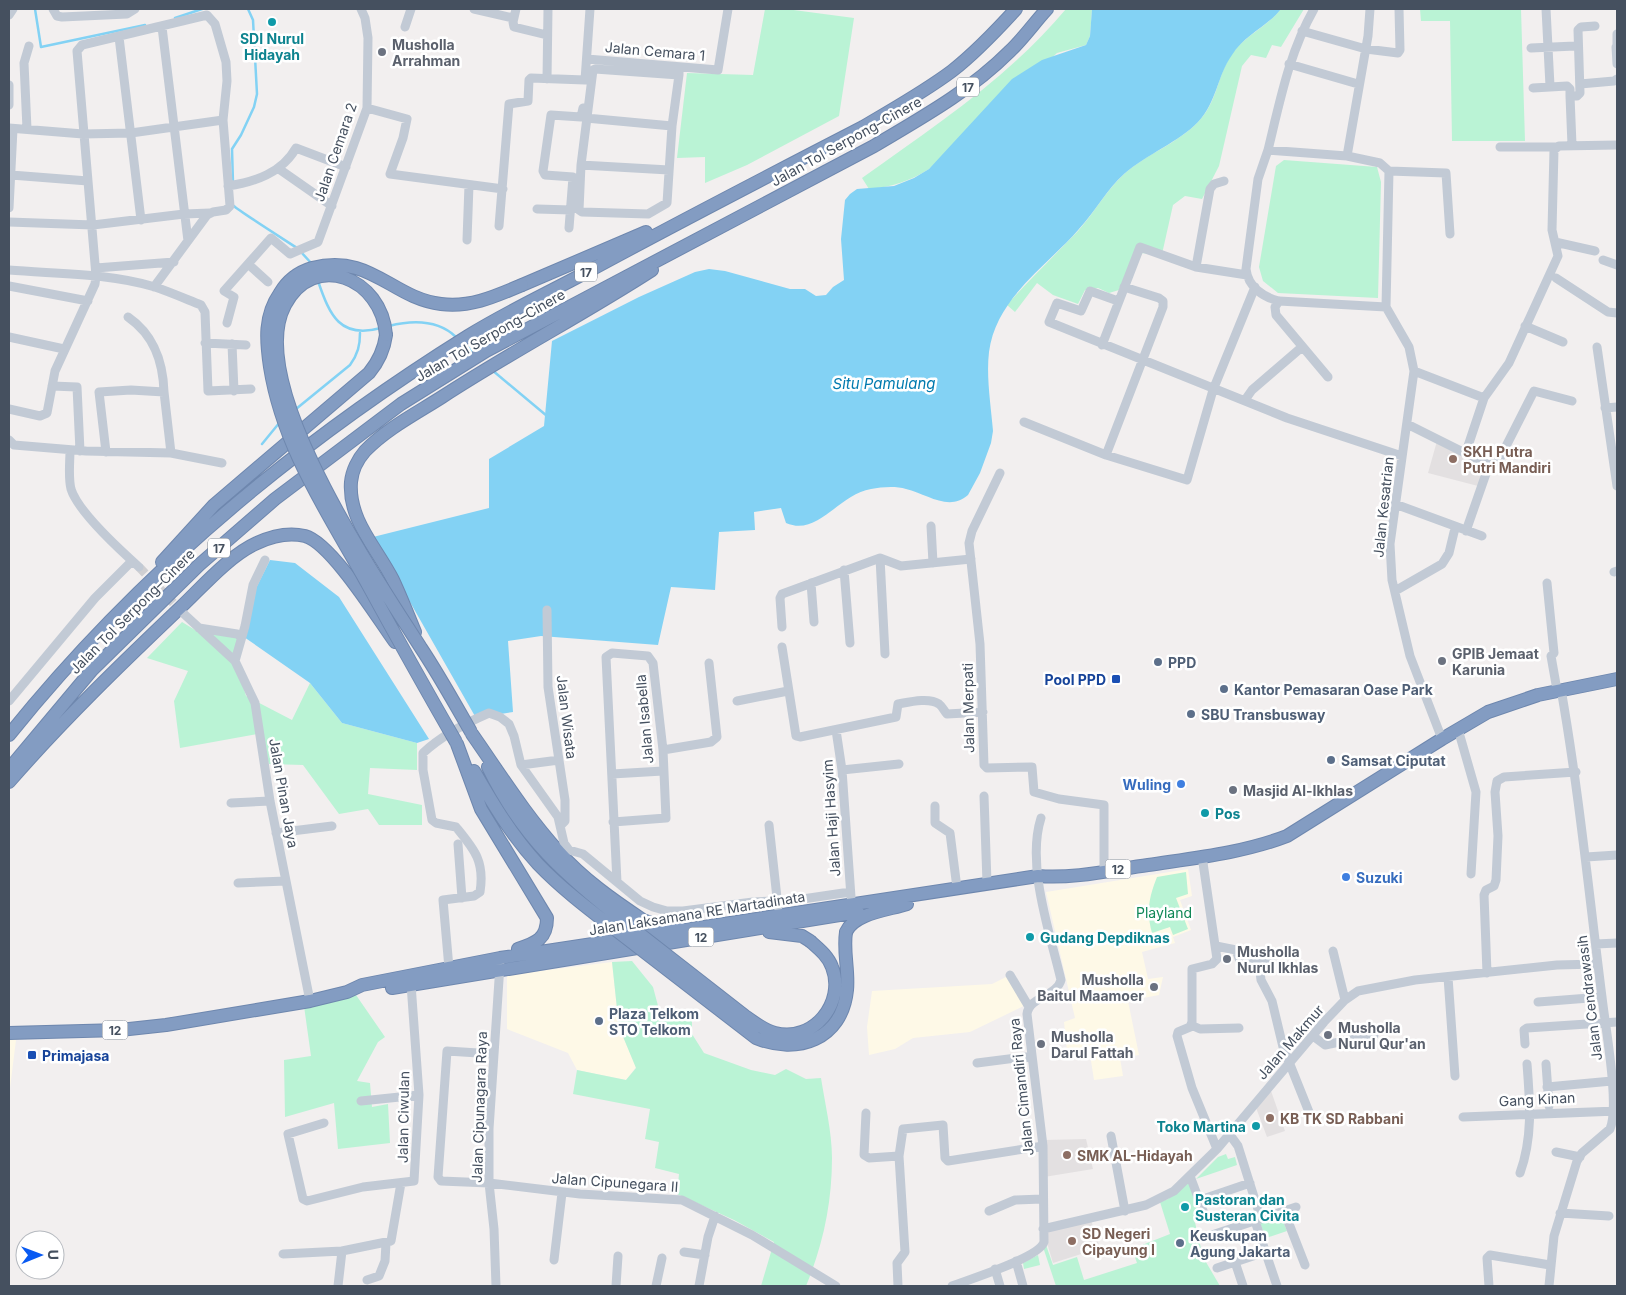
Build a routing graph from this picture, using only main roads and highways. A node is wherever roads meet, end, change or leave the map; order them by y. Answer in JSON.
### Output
{"nodes":[{"id":1,"x":1016,"y":9,"type":"edge"},
{"id":2,"x":1047,"y":9,"type":"edge"},
{"id":3,"x":702,"y":210,"type":"junction"},
{"id":4,"x":717,"y":228,"type":"junction"},
{"id":5,"x":123,"y":608,"type":"junction"},
{"id":6,"x":423,"y":650,"type":"junction"},
{"id":7,"x":407,"y":658,"type":"junction"},
{"id":8,"x":1617,"y":679,"type":"edge"},
{"id":9,"x":472,"y":733,"type":"junction"},
{"id":10,"x":9,"y":735,"type":"edge"},
{"id":11,"x":457,"y":743,"type":"junction"},
{"id":12,"x":9,"y":769,"type":"edge"},
{"id":13,"x":9,"y":782,"type":"edge"},
{"id":14,"x":1038,"y":879,"type":"junction"},
{"id":15,"x":907,"y":904,"type":"junction"},
{"id":16,"x":734,"y":927,"type":"junction"},
{"id":17,"x":500,"y":964,"type":"junction"},
{"id":18,"x":347,"y":992,"type":"junction"},
{"id":19,"x":9,"y":1032,"type":"edge"}],
"edges":[{"from":1,"to":3,"type":"highway","name":"Jalan Tol Serpong–Cinere","number":"17"},
{"from":2,"to":4,"type":"highway","name":"Jalan Tol Serpong–Cinere","number":"17"},
{"from":3,"to":5,"type":"highway","name":"Jalan Tol Serpong–Cinere","number":"17"},
{"from":3,"to":7,"type":"highway","bridge":true},
{"from":4,"to":6,"type":"highway","bridge":true},
{"from":4,"to":12,"type":"highway","name":"Jalan Tol Serpong–Cinere","number":"17"},
{"from":5,"to":6,"type":"highway","bridge":true},
{"from":5,"to":10,"type":"highway","name":"Jalan Tol Serpong–Cinere","number":"17"},
{"from":6,"to":9,"type":"highway","bridge":true},
{"from":7,"to":11,"type":"highway","bridge":true},
{"from":7,"to":13,"type":"highway","bridge":true},
{"from":8,"to":14,"type":"highway","name":"Jalan Laksamana RE Martadinata","number":"12"},
{"from":9,"to":16,"type":"highway"},
{"from":9,"to":16,"type":"highway","bridge":true},
{"from":11,"to":15,"type":"highway","bridge":true},
{"from":11,"to":17,"type":"highway"},
{"from":14,"to":15,"type":"highway","name":"Jalan Laksamana RE Martadinata","number":"12"},
{"from":14,"to":16,"type":"highway","name":"Jalan Laksamana RE Martadinata","number":"12"},
{"from":15,"to":16,"type":"highway","name":"Jalan Laksamana RE Martadinata","number":"12"},
{"from":16,"to":17,"type":"highway","name":"Jalan Laksamana RE Martadinata","number":"12"},
{"from":17,"to":18,"type":"highway","name":"Jalan Laksamana RE Martadinata","number":"12"},
{"from":17,"to":18,"type":"highway","name":"Jalan Laksamana RE Martadinata","number":"12"},
{"from":18,"to":19,"type":"highway","name":"Jalan Laksamana RE Martadinata","number":"12"}]}
